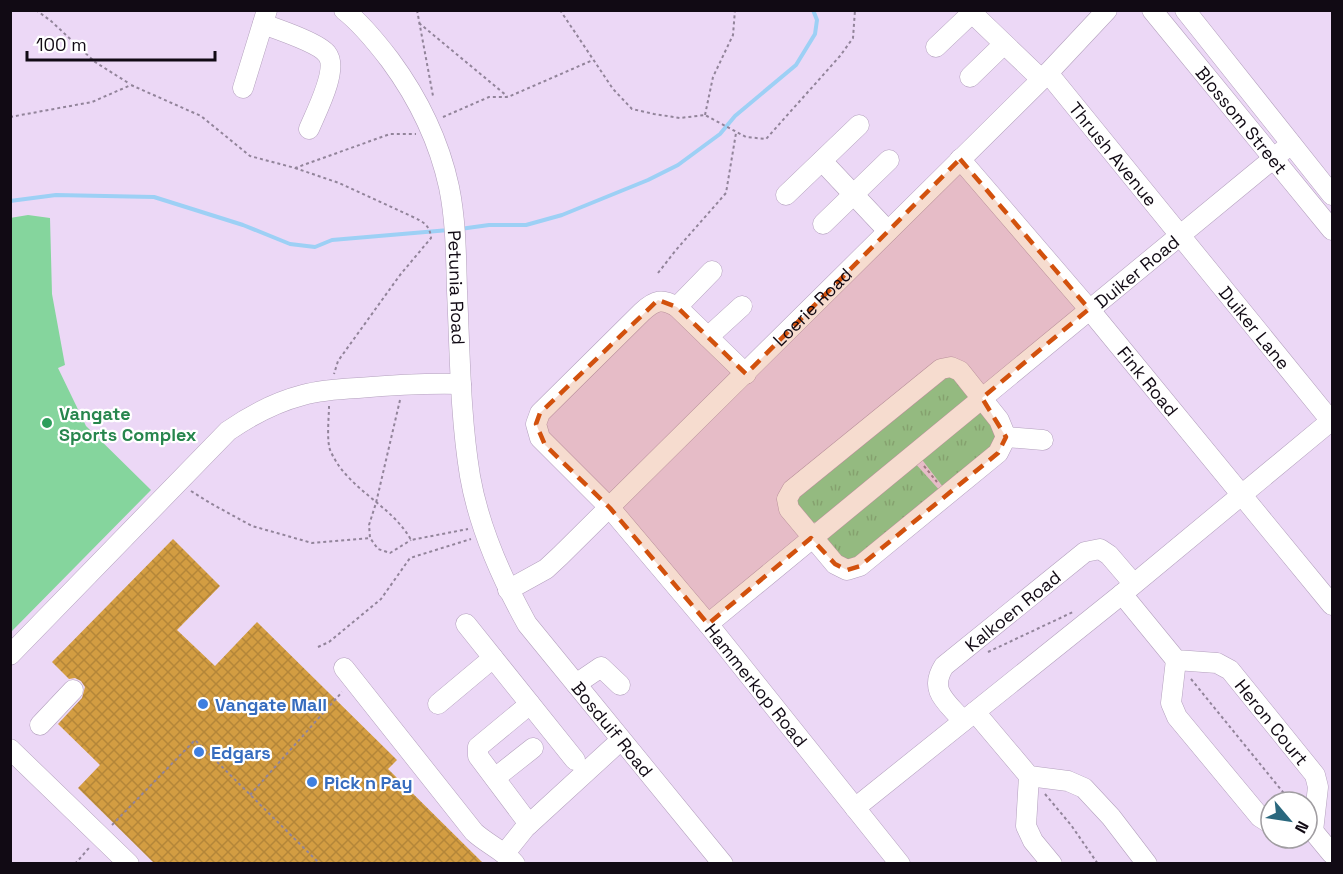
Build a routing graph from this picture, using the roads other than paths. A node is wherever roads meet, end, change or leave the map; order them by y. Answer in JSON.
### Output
{"nodes":[{"id":1,"x":1107,"y":10,"type":"edge"},
{"id":2,"x":1152,"y":10,"type":"edge"},
{"id":3,"x":1185,"y":10,"type":"edge"},
{"id":4,"x":347,"y":11,"type":"edge"},
{"id":5,"x":972,"y":11,"type":"edge"},
{"id":6,"x":265,"y":17,"type":"edge"},
{"id":7,"x":1004,"y":44,"type":"junction"},
{"id":8,"x":936,"y":47,"type":"dead end"},
{"id":9,"x":1044,"y":76,"type":"junction"},
{"id":10,"x":970,"y":77,"type":"dead end"},
{"id":11,"x":243,"y":88,"type":"dead end"},
{"id":12,"x":860,"y":125,"type":"dead end"},
{"id":13,"x":309,"y":129,"type":"dead end"},
{"id":14,"x":1290,"y":144,"type":"junction"},
{"id":15,"x":1274,"y":158,"type":"junction"},
{"id":16,"x":960,"y":159,"type":"junction"},
{"id":17,"x":889,"y":160,"type":"dead end"},
{"id":18,"x":822,"y":161,"type":"junction"},
{"id":19,"x":786,"y":195,"type":"dead end"},
{"id":20,"x":853,"y":195,"type":"junction"},
{"id":21,"x":1332,"y":195,"type":"edge"},
{"id":22,"x":823,"y":224,"type":"dead end"},
{"id":23,"x":1332,"y":230,"type":"edge"},
{"id":24,"x":888,"y":231,"type":"junction"},
{"id":25,"x":1180,"y":234,"type":"junction"},
{"id":26,"x":712,"y":271,"type":"dead end"},
{"id":27,"x":742,"y":306,"type":"dead end"},
{"id":28,"x":677,"y":307,"type":"junction"},
{"id":29,"x":1089,"y":309,"type":"junction"},
{"id":30,"x":708,"y":337,"type":"junction"},
{"id":31,"x":746,"y":374,"type":"junction"},
{"id":32,"x":461,"y":384,"type":"junction"},
{"id":33,"x":982,"y":398,"type":"junction"},
{"id":34,"x":1332,"y":420,"type":"edge"},
{"id":35,"x":1006,"y":437,"type":"junction"},
{"id":36,"x":1043,"y":441,"type":"dead end"},
{"id":37,"x":1242,"y":493,"type":"junction"},
{"id":38,"x":610,"y":508,"type":"junction"},
{"id":39,"x":812,"y":538,"type":"junction"},
{"id":40,"x":1128,"y":588,"type":"junction"},
{"id":41,"x":508,"y":590,"type":"junction"},
{"id":42,"x":1332,"y":605,"type":"edge"},
{"id":43,"x":466,"y":624,"type":"dead end"},
{"id":44,"x":708,"y":624,"type":"junction"},
{"id":45,"x":12,"y":655,"type":"edge"},
{"id":46,"x":493,"y":658,"type":"junction"},
{"id":47,"x":1176,"y":660,"type":"junction"},
{"id":48,"x":348,"y":674,"type":"road end"},
{"id":49,"x":576,"y":684,"type":"junction"},
{"id":50,"x":620,"y":685,"type":"dead end"},
{"id":51,"x":73,"y":690,"type":"dead end"},
{"id":52,"x":438,"y":704,"type":"dead end"},
{"id":53,"x":530,"y":704,"type":"junction"},
{"id":54,"x":969,"y":717,"type":"junction"},
{"id":55,"x":40,"y":725,"type":"dead end"},
{"id":56,"x":621,"y":740,"type":"junction"},
{"id":57,"x":534,"y":748,"type":"dead end"},
{"id":58,"x":10,"y":749,"type":"edge"},
{"id":59,"x":574,"y":760,"type":"dead end"},
{"id":60,"x":1029,"y":776,"type":"junction"},
{"id":61,"x":495,"y":778,"type":"junction"},
{"id":62,"x":1317,"y":790,"type":"edge"},
{"id":63,"x":855,"y":808,"type":"junction"},
{"id":64,"x":1259,"y":817,"type":"edge"},
{"id":65,"x":529,"y":824,"type":"junction"},
{"id":66,"x":1319,"y":840,"type":"edge"},
{"id":67,"x":1332,"y":854,"type":"edge"},
{"id":68,"x":510,"y":858,"type":"edge"},
{"id":69,"x":129,"y":864,"type":"edge"},
{"id":70,"x":723,"y":864,"type":"edge"},
{"id":71,"x":900,"y":864,"type":"edge"},
{"id":72,"x":1052,"y":864,"type":"edge"},
{"id":73,"x":1148,"y":864,"type":"edge"}],
"edges":[{"from":1,"to":9,"type":"street","name":"Loerie Road"},
{"from":2,"to":15,"type":"street","name":"Blossom Street"},
{"from":3,"to":14,"type":"street","name":"Blossom Street"},
{"from":4,"to":32,"type":"street","name":"Petunia Road"},
{"from":5,"to":7,"type":"street","name":"Thrush Avenue"},
{"from":5,"to":8,"type":"street"},
{"from":6,"to":11,"type":"street"},
{"from":6,"to":13,"type":"street"},
{"from":7,"to":9,"type":"street","name":"Thrush Avenue"},
{"from":7,"to":10,"type":"street"},
{"from":9,"to":16,"type":"street","name":"Loerie Road"},
{"from":9,"to":25,"type":"street","name":"Thrush Avenue"},
{"from":12,"to":18,"type":"street"},
{"from":14,"to":15,"type":"street","name":"Duiker Road"},
{"from":14,"to":21,"type":"street","name":"Blossom Street"},
{"from":15,"to":23,"type":"street","name":"Blossom Street"},
{"from":15,"to":25,"type":"street","name":"Duiker Road"},
{"from":16,"to":24,"type":"street","name":"Loerie Road"},
{"from":16,"to":29,"type":"street","name":"Fink Road"},
{"from":17,"to":20,"type":"street"},
{"from":18,"to":19,"type":"street"},
{"from":18,"to":20,"type":"street"},
{"from":20,"to":22,"type":"street"},
{"from":20,"to":24,"type":"street"},
{"from":24,"to":31,"type":"street","name":"Loerie Road"},
{"from":25,"to":29,"type":"street","name":"Duiker Road"},
{"from":25,"to":34,"type":"street","name":"Duiker Lane"},
{"from":26,"to":28,"type":"street"},
{"from":27,"to":30,"type":"street"},
{"from":28,"to":30,"type":"street"},
{"from":28,"to":38,"type":"street","name":"Hammerkop Road"},
{"from":29,"to":33,"type":"street","name":"Duiker Road"},
{"from":29,"to":37,"type":"street","name":"Fink Road"},
{"from":30,"to":31,"type":"street"},
{"from":31,"to":38,"type":"street","name":"Loerie Road"},
{"from":32,"to":41,"type":"street","name":"Petunia Road"},
{"from":32,"to":45,"type":"street"},
{"from":33,"to":35,"type":"street"},
{"from":33,"to":39,"type":"street","name":"Duiker Road"},
{"from":33,"to":39,"type":"street"},
{"from":34,"to":37,"type":"street"},
{"from":35,"to":36,"type":"street"},
{"from":35,"to":39,"type":"street"},
{"from":37,"to":40,"type":"street"},
{"from":37,"to":42,"type":"street","name":"Fink Road"},
{"from":38,"to":41,"type":"street","name":"Loerie Road"},
{"from":38,"to":44,"type":"street","name":"Hammerkop Road"},
{"from":39,"to":44,"type":"street","name":"Duiker Road"},
{"from":40,"to":47,"type":"street"},
{"from":40,"to":54,"type":"street"},
{"from":40,"to":54,"type":"street","name":"Kalkoen Road"},
{"from":41,"to":49,"type":"street","name":"Bosduif Road"},
{"from":43,"to":46,"type":"street"},
{"from":44,"to":63,"type":"street","name":"Hammerkop Road"},
{"from":46,"to":52,"type":"street"},
{"from":46,"to":53,"type":"street"},
{"from":47,"to":62,"type":"street","name":"Heron Court"},
{"from":47,"to":64,"type":"street"},
{"from":48,"to":68,"type":"street"},
{"from":49,"to":50,"type":"street"},
{"from":49,"to":56,"type":"street","name":"Bosduif Road"},
{"from":51,"to":55,"type":"street"},
{"from":53,"to":59,"type":"street"},
{"from":53,"to":61,"type":"street"},
{"from":54,"to":60,"type":"street"},
{"from":54,"to":63,"type":"street"},
{"from":56,"to":65,"type":"street"},
{"from":56,"to":70,"type":"street","name":"Bosduif Road"},
{"from":57,"to":61,"type":"street"},
{"from":58,"to":69,"type":"street"},
{"from":60,"to":72,"type":"street"},
{"from":60,"to":73,"type":"street"},
{"from":61,"to":65,"type":"street"},
{"from":63,"to":71,"type":"street","name":"Hammerkop Road"},
{"from":65,"to":68,"type":"street"},
{"from":66,"to":67,"type":"street","name":"Heron Court"}]}
